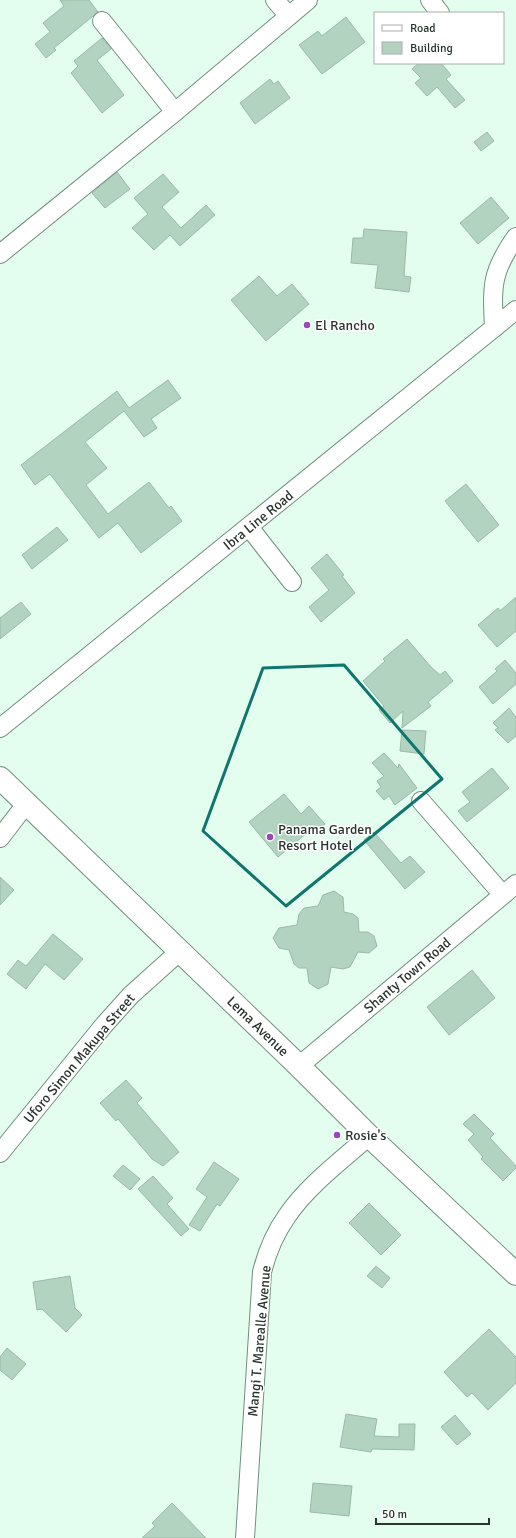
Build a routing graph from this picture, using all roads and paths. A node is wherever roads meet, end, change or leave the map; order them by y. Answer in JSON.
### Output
{"nodes":[{"id":1,"x":276,"y":0,"type":"edge"},
{"id":2,"x":308,"y":0,"type":"edge"},
{"id":3,"x":430,"y":0,"type":"edge"},
{"id":4,"x":439,"y":12,"type":"edge"},
{"id":5,"x":288,"y":16,"type":"junction"},
{"id":6,"x":102,"y":21,"type":"dead end"},
{"id":7,"x":175,"y":112,"type":"junction"},
{"id":8,"x":516,"y":237,"type":"edge"},
{"id":9,"x":0,"y":254,"type":"edge"},
{"id":10,"x":516,"y":310,"type":"edge"},
{"id":11,"x":494,"y":328,"type":"junction"},
{"id":12,"x":249,"y":527,"type":"junction"},
{"id":13,"x":292,"y":582,"type":"dead end"},
{"id":14,"x":0,"y":728,"type":"edge"},
{"id":15,"x":0,"y":778,"type":"edge"},
{"id":16,"x":421,"y":801,"type":"dead end"},
{"id":17,"x":26,"y":804,"type":"junction"},
{"id":18,"x":0,"y":838,"type":"edge"},
{"id":19,"x":509,"y":889,"type":"edge"},
{"id":20,"x":180,"y":951,"type":"junction"},
{"id":21,"x":299,"y":1066,"type":"junction"},
{"id":22,"x":369,"y":1136,"type":"junction"},
{"id":23,"x":0,"y":1153,"type":"edge"},
{"id":24,"x":516,"y":1274,"type":"edge"},
{"id":25,"x":245,"y":1538,"type":"edge"}],
"edges":[{"from":1,"to":5,"type":"street"},
{"from":2,"to":5,"type":"street"},
{"from":3,"to":4,"type":"street"},
{"from":5,"to":7,"type":"street"},
{"from":6,"to":7,"type":"street"},
{"from":7,"to":9,"type":"street"},
{"from":8,"to":11,"type":"street"},
{"from":10,"to":11,"type":"street","name":"Ibra Line Road"},
{"from":11,"to":12,"type":"street","name":"Ibra Line Road"},
{"from":12,"to":13,"type":"street"},
{"from":12,"to":14,"type":"street","name":"Ibra Line Road"},
{"from":15,"to":17,"type":"main road","name":"Lema Avenue"},
{"from":16,"to":19,"type":"street"},
{"from":17,"to":18,"type":"street"},
{"from":17,"to":20,"type":"main road","name":"Lema Avenue"},
{"from":19,"to":21,"type":"street","name":"Shanty Town Road"},
{"from":20,"to":21,"type":"main road","name":"Lema Avenue"},
{"from":20,"to":23,"type":"street","name":"Uforo Simon Makupa Street"},
{"from":21,"to":22,"type":"main road","name":"Lema Avenue"},
{"from":22,"to":24,"type":"main road","name":"Lema Avenue"},
{"from":22,"to":25,"type":"street","name":"Mangi T. Marealle Avenue"}]}
